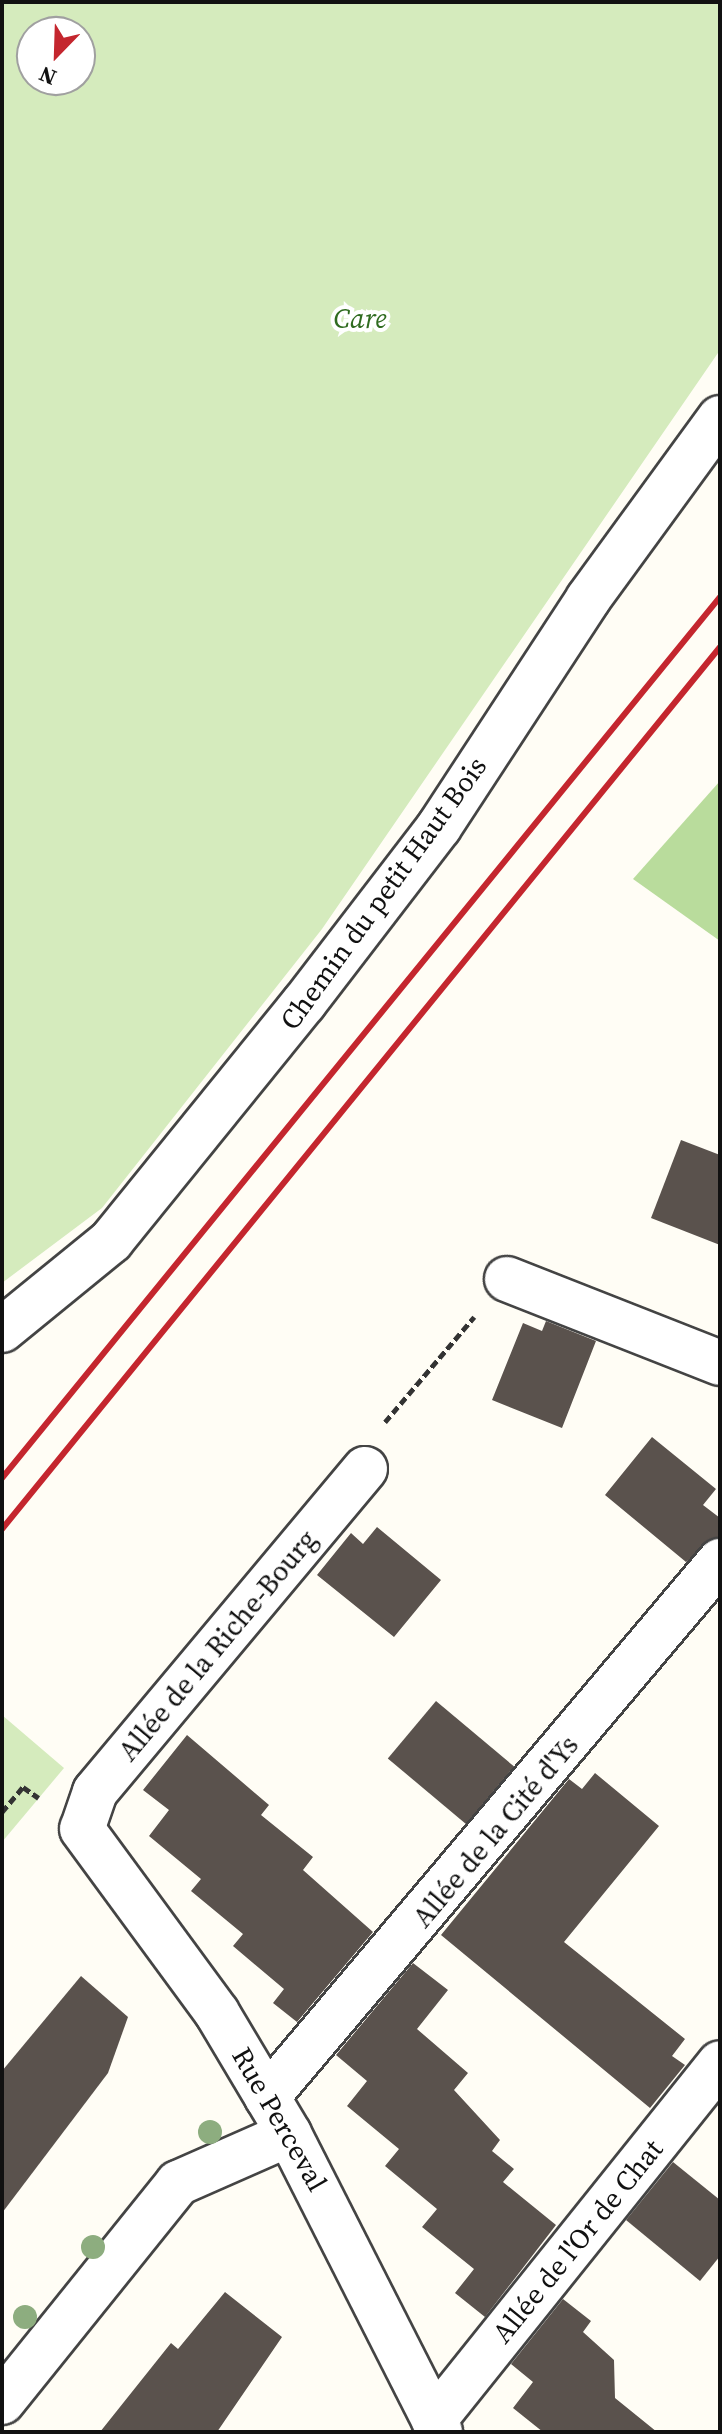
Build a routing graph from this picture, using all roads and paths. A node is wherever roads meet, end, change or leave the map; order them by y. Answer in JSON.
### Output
{"nodes":[{"id":1,"x":720,"y":418,"type":"edge"},
{"id":2,"x":507,"y":1279,"type":"joint"},
{"id":3,"x":2,"y":1330,"type":"edge"},
{"id":4,"x":720,"y":1363,"type":"edge"},
{"id":5,"x":365,"y":1469,"type":"joint"},
{"id":6,"x":720,"y":1561,"type":"edge"},
{"id":7,"x":82,"y":1829,"type":"joint"},
{"id":8,"x":720,"y":2063,"type":"edge"},
{"id":9,"x":267,"y":2097,"type":"junction"},
{"id":10,"x":289,"y":2134,"type":"junction"},
{"id":11,"x":2,"y":2402,"type":"edge"},
{"id":12,"x":437,"y":2426,"type":"edge"}],
"edges":[{"from":1,"to":3,"type":"street","name":"Chemin du petit Haut Bois"},
{"from":2,"to":4,"type":"street"},
{"from":2,"to":5,"type":"path"},
{"from":5,"to":7,"type":"street","name":"Allée de la Riche-Bourg"},
{"from":6,"to":9,"type":"street","name":"Allée de la Cité d'Ys"},
{"from":7,"to":9,"type":"street","name":"Rue Perceval"},
{"from":8,"to":12,"type":"street","name":"Allée de l'Or de Chat"},
{"from":9,"to":10,"type":"street","name":"Rue Perceval"},
{"from":10,"to":11,"type":"street"},
{"from":10,"to":12,"type":"street","name":"Rue Perceval"}]}
